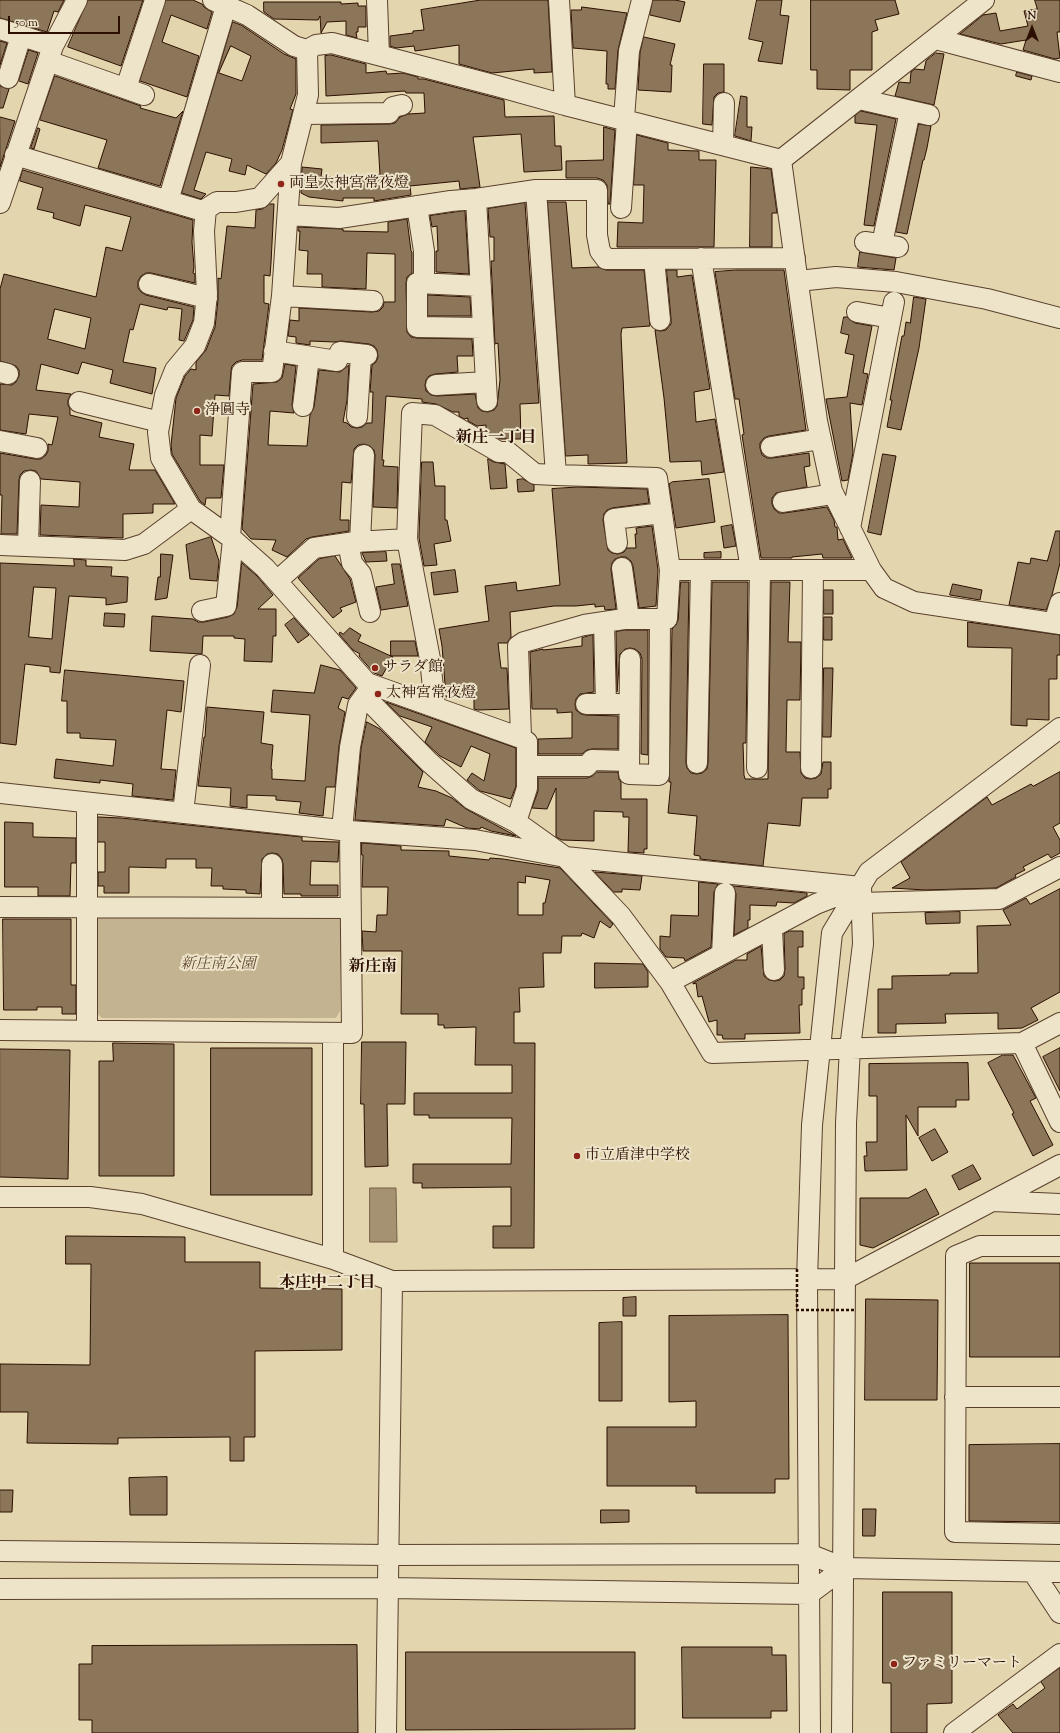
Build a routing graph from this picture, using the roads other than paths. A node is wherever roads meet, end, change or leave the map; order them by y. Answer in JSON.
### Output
{"nodes":[{"id":1,"x":77,"y":0,"type":"edge"},
{"id":2,"x":155,"y":0,"type":"edge"},
{"id":3,"x":377,"y":0,"type":"edge"},
{"id":4,"x":559,"y":0,"type":"edge"},
{"id":5,"x":642,"y":0,"type":"edge"},
{"id":6,"x":984,"y":0,"type":"edge"},
{"id":7,"x":219,"y":3,"type":"edge"},
{"id":8,"x":249,"y":7,"type":"edge"},
{"id":9,"x":0,"y":29,"type":"edge"},
{"id":10,"x":21,"y":36,"type":"junction"},
{"id":11,"x":936,"y":39,"type":"junction"},
{"id":12,"x":307,"y":50,"type":"junction"},
{"id":13,"x":50,"y":53,"type":"junction"},
{"id":14,"x":379,"y":56,"type":"junction"},
{"id":15,"x":1060,"y":72,"type":"edge"},
{"id":16,"x":8,"y":78,"type":"dead end"},
{"id":17,"x":126,"y":88,"type":"junction"},
{"id":18,"x":144,"y":95,"type":"dead end"},
{"id":19,"x":859,"y":99,"type":"junction"},
{"id":20,"x":724,"y":103,"type":"dead end"},
{"id":21,"x":402,"y":105,"type":"dead end"},
{"id":22,"x":565,"y":105,"type":"junction"},
{"id":23,"x":910,"y":111,"type":"junction"},
{"id":24,"x":304,"y":114,"type":"junction"},
{"id":25,"x":929,"y":116,"type":"dead end"},
{"id":26,"x":625,"y":120,"type":"junction"},
{"id":27,"x":723,"y":145,"type":"junction"},
{"id":28,"x":15,"y":155,"type":"junction"},
{"id":29,"x":781,"y":160,"type":"junction"},
{"id":30,"x":291,"y":163,"type":"junction"},
{"id":31,"x":536,"y":190,"type":"junction"},
{"id":32,"x":476,"y":199,"type":"junction"},
{"id":33,"x":168,"y":201,"type":"junction"},
{"id":34,"x":0,"y":203,"type":"edge"},
{"id":35,"x":417,"y":206,"type":"junction"},
{"id":36,"x":621,"y":208,"type":"dead end"},
{"id":37,"x":206,"y":212,"type":"junction"},
{"id":38,"x":288,"y":215,"type":"junction"},
{"id":39,"x":882,"y":244,"type":"dead end"},
{"id":40,"x":701,"y":258,"type":"junction"},
{"id":41,"x":795,"y":258,"type":"junction"},
{"id":42,"x":654,"y":259,"type":"junction"},
{"id":43,"x":424,"y":274,"type":"dead end"},
{"id":44,"x":798,"y":281,"type":"junction"},
{"id":45,"x":149,"y":284,"type":"dead end"},
{"id":46,"x":481,"y":286,"type":"junction"},
{"id":47,"x":282,"y":296,"type":"junction"},
{"id":48,"x":207,"y":298,"type":"junction"},
{"id":49,"x":373,"y":301,"type":"dead end"},
{"id":50,"x":857,"y":312,"type":"dead end"},
{"id":51,"x":1060,"y":318,"type":"edge"},
{"id":52,"x":660,"y":320,"type":"dead end"},
{"id":53,"x":483,"y":328,"type":"junction"},
{"id":54,"x":274,"y":351,"type":"junction"},
{"id":55,"x":309,"y":357,"type":"junction"},
{"id":56,"x":436,"y":386,"type":"dead end"},
{"id":57,"x":79,"y":402,"type":"dead end"},
{"id":58,"x":304,"y":406,"type":"dead end"},
{"id":59,"x":357,"y":417,"type":"dead end"},
{"id":60,"x":160,"y":422,"type":"junction"},
{"id":61,"x":821,"y":439,"type":"junction"},
{"id":62,"x":0,"y":441,"type":"edge"},
{"id":63,"x":771,"y":447,"type":"dead end"},
{"id":64,"x":37,"y":448,"type":"dead end"},
{"id":65,"x":364,"y":456,"type":"dead end"},
{"id":66,"x":556,"y":475,"type":"junction"},
{"id":67,"x":30,"y":481,"type":"dead end"},
{"id":68,"x":833,"y":494,"type":"junction"},
{"id":69,"x":783,"y":502,"type":"dead end"},
{"id":70,"x":191,"y":508,"type":"junction"},
{"id":71,"x":662,"y":513,"type":"junction"},
{"id":72,"x":850,"y":528,"type":"junction"},
{"id":73,"x":231,"y":538,"type":"junction"},
{"id":74,"x":407,"y":539,"type":"junction"},
{"id":75,"x":354,"y":542,"type":"junction"},
{"id":76,"x":617,"y":543,"type":"dead end"},
{"id":77,"x":0,"y":545,"type":"edge"},
{"id":78,"x":28,"y":546,"type":"junction"},
{"id":79,"x":622,"y":568,"type":"dead end"},
{"id":80,"x":670,"y":570,"type":"junction"},
{"id":81,"x":701,"y":570,"type":"junction"},
{"id":82,"x":756,"y":570,"type":"junction"},
{"id":83,"x":813,"y":570,"type":"junction"},
{"id":84,"x":871,"y":570,"type":"junction"},
{"id":85,"x":276,"y":581,"type":"junction"},
{"id":86,"x":1060,"y":603,"type":"edge"},
{"id":87,"x":202,"y":611,"type":"dead end"},
{"id":88,"x":370,"y":612,"type":"dead end"},
{"id":89,"x":629,"y":619,"type":"junction"},
{"id":90,"x":660,"y":619,"type":"junction"},
{"id":91,"x":604,"y":622,"type":"junction"},
{"id":92,"x":1057,"y":624,"type":"edge"},
{"id":93,"x":630,"y":659,"type":"dead end"},
{"id":94,"x":200,"y":666,"type":"dead end"},
{"id":95,"x":368,"y":686,"type":"junction"},
{"id":96,"x":586,"y":704,"type":"dead end"},
{"id":97,"x":435,"y":707,"type":"junction"},
{"id":98,"x":1060,"y":728,"type":"edge"},
{"id":99,"x":521,"y":738,"type":"junction"},
{"id":100,"x":629,"y":761,"type":"junction"},
{"id":101,"x":697,"y":763,"type":"dead end"},
{"id":102,"x":527,"y":766,"type":"junction"},
{"id":103,"x":757,"y":768,"type":"dead end"},
{"id":104,"x":811,"y":768,"type":"dead end"},
{"id":105,"x":0,"y":794,"type":"edge"},
{"id":106,"x":87,"y":803,"type":"junction"},
{"id":107,"x":183,"y":813,"type":"junction"},
{"id":108,"x":516,"y":822,"type":"junction"},
{"id":109,"x":346,"y":830,"type":"junction"},
{"id":110,"x":565,"y":857,"type":"junction"},
{"id":111,"x":272,"y":864,"type":"dead end"},
{"id":112,"x":1060,"y":867,"type":"edge"},
{"id":113,"x":725,"y":893,"type":"dead end"},
{"id":114,"x":861,"y":895,"type":"junction"},
{"id":115,"x":0,"y":907,"type":"edge"},
{"id":116,"x":87,"y":908,"type":"junction"},
{"id":117,"x":272,"y":908,"type":"junction"},
{"id":118,"x":350,"y":908,"type":"junction"},
{"id":119,"x":772,"y":928,"type":"junction"},
{"id":120,"x":722,"y":954,"type":"junction"},
{"id":121,"x":774,"y":970,"type":"dead end"},
{"id":122,"x":670,"y":982,"type":"junction"},
{"id":123,"x":1060,"y":1023,"type":"edge"},
{"id":124,"x":0,"y":1030,"type":"edge"},
{"id":125,"x":87,"y":1030,"type":"junction"},
{"id":126,"x":332,"y":1033,"type":"junction"},
{"id":127,"x":1022,"y":1043,"type":"junction"},
{"id":128,"x":819,"y":1048,"type":"junction"},
{"id":129,"x":850,"y":1048,"type":"junction"},
{"id":130,"x":1060,"y":1122,"type":"edge"},
{"id":131,"x":1060,"y":1166,"type":"edge"},
{"id":132,"x":0,"y":1197,"type":"edge"},
{"id":133,"x":993,"y":1201,"type":"junction"},
{"id":134,"x":1060,"y":1204,"type":"edge"},
{"id":135,"x":1060,"y":1246,"type":"edge"},
{"id":136,"x":333,"y":1259,"type":"junction"},
{"id":137,"x":802,"y":1275,"type":"junction"},
{"id":138,"x":845,"y":1279,"type":"junction"},
{"id":139,"x":392,"y":1281,"type":"junction"},
{"id":140,"x":1060,"y":1397,"type":"edge"},
{"id":141,"x":955,"y":1398,"type":"junction"},
{"id":142,"x":1060,"y":1534,"type":"edge"},
{"id":143,"x":0,"y":1551,"type":"edge"},
{"id":144,"x":809,"y":1554,"type":"junction"},
{"id":145,"x":388,"y":1555,"type":"junction"},
{"id":146,"x":844,"y":1568,"type":"junction"},
{"id":147,"x":1034,"y":1572,"type":"junction"},
{"id":148,"x":1060,"y":1572,"type":"edge"},
{"id":149,"x":387,"y":1588,"type":"junction"},
{"id":150,"x":0,"y":1589,"type":"edge"},
{"id":151,"x":809,"y":1594,"type":"junction"},
{"id":152,"x":1060,"y":1613,"type":"edge"},
{"id":153,"x":1060,"y":1654,"type":"edge"},
{"id":154,"x":386,"y":1733,"type":"edge"},
{"id":155,"x":810,"y":1733,"type":"edge"},
{"id":156,"x":842,"y":1733,"type":"edge"},
{"id":157,"x":954,"y":1733,"type":"edge"}],
"edges":[{"from":1,"to":13,"type":"street"},
{"from":2,"to":17,"type":"street"},
{"from":3,"to":14,"type":"street"},
{"from":4,"to":22,"type":"street"},
{"from":5,"to":26,"type":"street"},
{"from":6,"to":11,"type":"street"},
{"from":7,"to":8,"type":"street"},
{"from":7,"to":33,"type":"street"},
{"from":8,"to":12,"type":"street"},
{"from":9,"to":10,"type":"street"},
{"from":10,"to":13,"type":"street"},
{"from":10,"to":16,"type":"street"},
{"from":11,"to":15,"type":"street"},
{"from":11,"to":19,"type":"street"},
{"from":12,"to":14,"type":"street"},
{"from":12,"to":24,"type":"street"},
{"from":13,"to":17,"type":"street"},
{"from":13,"to":28,"type":"street"},
{"from":14,"to":22,"type":"street"},
{"from":17,"to":18,"type":"street"},
{"from":19,"to":23,"type":"street"},
{"from":19,"to":29,"type":"street"},
{"from":20,"to":27,"type":"street"},
{"from":21,"to":24,"type":"street"},
{"from":22,"to":26,"type":"street"},
{"from":23,"to":25,"type":"street"},
{"from":23,"to":39,"type":"street"},
{"from":24,"to":30,"type":"street"},
{"from":26,"to":27,"type":"street"},
{"from":26,"to":36,"type":"street"},
{"from":27,"to":29,"type":"street"},
{"from":28,"to":33,"type":"street"},
{"from":28,"to":34,"type":"street"},
{"from":29,"to":41,"type":"street"},
{"from":30,"to":37,"type":"street"},
{"from":30,"to":38,"type":"street"},
{"from":31,"to":32,"type":"street"},
{"from":31,"to":42,"type":"street"},
{"from":31,"to":66,"type":"street"},
{"from":32,"to":35,"type":"street"},
{"from":32,"to":46,"type":"street"},
{"from":33,"to":37,"type":"street"},
{"from":35,"to":38,"type":"street"},
{"from":35,"to":43,"type":"street"},
{"from":37,"to":48,"type":"street"},
{"from":38,"to":47,"type":"street"},
{"from":40,"to":41,"type":"street"},
{"from":40,"to":42,"type":"street"},
{"from":40,"to":82,"type":"street"},
{"from":41,"to":44,"type":"street"},
{"from":42,"to":52,"type":"street"},
{"from":44,"to":51,"type":"street"},
{"from":44,"to":61,"type":"street"},
{"from":45,"to":48,"type":"street"},
{"from":46,"to":53,"type":"street"},
{"from":46,"to":53,"type":"street"},
{"from":47,"to":49,"type":"street"},
{"from":47,"to":54,"type":"street"},
{"from":48,"to":60,"type":"street"},
{"from":50,"to":72,"type":"street"},
{"from":53,"to":56,"type":"street"},
{"from":54,"to":55,"type":"street"},
{"from":54,"to":73,"type":"street"},
{"from":55,"to":58,"type":"street"},
{"from":55,"to":59,"type":"street"},
{"from":57,"to":60,"type":"street"},
{"from":60,"to":70,"type":"street"},
{"from":61,"to":63,"type":"street"},
{"from":61,"to":68,"type":"street"},
{"from":62,"to":64,"type":"street"},
{"from":65,"to":75,"type":"street"},
{"from":66,"to":71,"type":"street"},
{"from":66,"to":74,"type":"street"},
{"from":67,"to":78,"type":"street"},
{"from":68,"to":69,"type":"street"},
{"from":68,"to":72,"type":"street"},
{"from":70,"to":73,"type":"street"},
{"from":70,"to":78,"type":"street"},
{"from":71,"to":76,"type":"street"},
{"from":71,"to":80,"type":"street"},
{"from":72,"to":84,"type":"street"},
{"from":73,"to":85,"type":"street"},
{"from":73,"to":87,"type":"street"},
{"from":74,"to":75,"type":"street"},
{"from":74,"to":97,"type":"street"},
{"from":75,"to":85,"type":"street"},
{"from":75,"to":88,"type":"street"},
{"from":77,"to":78,"type":"street"},
{"from":79,"to":89,"type":"street"},
{"from":80,"to":81,"type":"street"},
{"from":80,"to":90,"type":"street"},
{"from":81,"to":82,"type":"street"},
{"from":81,"to":101,"type":"street"},
{"from":82,"to":83,"type":"street"},
{"from":82,"to":103,"type":"street"},
{"from":83,"to":84,"type":"street"},
{"from":83,"to":104,"type":"street"},
{"from":84,"to":92,"type":"street"},
{"from":85,"to":95,"type":"street"},
{"from":86,"to":92,"type":"street"},
{"from":89,"to":90,"type":"street"},
{"from":89,"to":91,"type":"street"},
{"from":90,"to":100,"type":"street"},
{"from":91,"to":96,"type":"street"},
{"from":91,"to":99,"type":"street"},
{"from":93,"to":100,"type":"street"},
{"from":94,"to":107,"type":"street"},
{"from":95,"to":97,"type":"street"},
{"from":95,"to":108,"type":"street"},
{"from":95,"to":109,"type":"street"},
{"from":97,"to":99,"type":"street"},
{"from":98,"to":114,"type":"street"},
{"from":99,"to":102,"type":"street"},
{"from":100,"to":102,"type":"street"},
{"from":102,"to":108,"type":"street"},
{"from":105,"to":106,"type":"street"},
{"from":106,"to":107,"type":"street"},
{"from":106,"to":116,"type":"street"},
{"from":107,"to":109,"type":"street"},
{"from":108,"to":110,"type":"street"},
{"from":109,"to":110,"type":"street"},
{"from":109,"to":118,"type":"street"},
{"from":110,"to":114,"type":"street"},
{"from":110,"to":122,"type":"street"},
{"from":111,"to":117,"type":"street"},
{"from":112,"to":114,"type":"street"},
{"from":113,"to":120,"type":"street"},
{"from":114,"to":119,"type":"street"},
{"from":114,"to":128,"type":"street"},
{"from":114,"to":129,"type":"street"},
{"from":115,"to":116,"type":"street"},
{"from":116,"to":117,"type":"street"},
{"from":116,"to":125,"type":"street"},
{"from":117,"to":118,"type":"street"},
{"from":118,"to":126,"type":"street"},
{"from":119,"to":120,"type":"street"},
{"from":119,"to":121,"type":"street"},
{"from":120,"to":122,"type":"street"},
{"from":122,"to":128,"type":"street"},
{"from":123,"to":127,"type":"street"},
{"from":124,"to":125,"type":"street"},
{"from":125,"to":126,"type":"street"},
{"from":126,"to":136,"type":"street"},
{"from":127,"to":129,"type":"street"},
{"from":127,"to":130,"type":"street"},
{"from":128,"to":129,"type":"street"},
{"from":128,"to":137,"type":"street"},
{"from":129,"to":138,"type":"street"},
{"from":131,"to":133,"type":"street"},
{"from":132,"to":136,"type":"street"},
{"from":133,"to":134,"type":"street"},
{"from":133,"to":138,"type":"street"},
{"from":135,"to":141,"type":"street"},
{"from":136,"to":139,"type":"street"},
{"from":137,"to":138,"type":"street"},
{"from":137,"to":139,"type":"street"},
{"from":137,"to":144,"type":"street"},
{"from":138,"to":146,"type":"street"},
{"from":139,"to":145,"type":"street"},
{"from":140,"to":141,"type":"street"},
{"from":141,"to":142,"type":"street"},
{"from":143,"to":145,"type":"street"},
{"from":144,"to":145,"type":"street"},
{"from":144,"to":146,"type":"street"},
{"from":144,"to":151,"type":"street"},
{"from":145,"to":149,"type":"street"},
{"from":146,"to":147,"type":"street"},
{"from":146,"to":151,"type":"street"},
{"from":146,"to":156,"type":"street"},
{"from":147,"to":148,"type":"street"},
{"from":147,"to":152,"type":"street"},
{"from":149,"to":150,"type":"street"},
{"from":149,"to":151,"type":"street"},
{"from":149,"to":154,"type":"street"},
{"from":151,"to":155,"type":"street"},
{"from":153,"to":157,"type":"street"}]}
